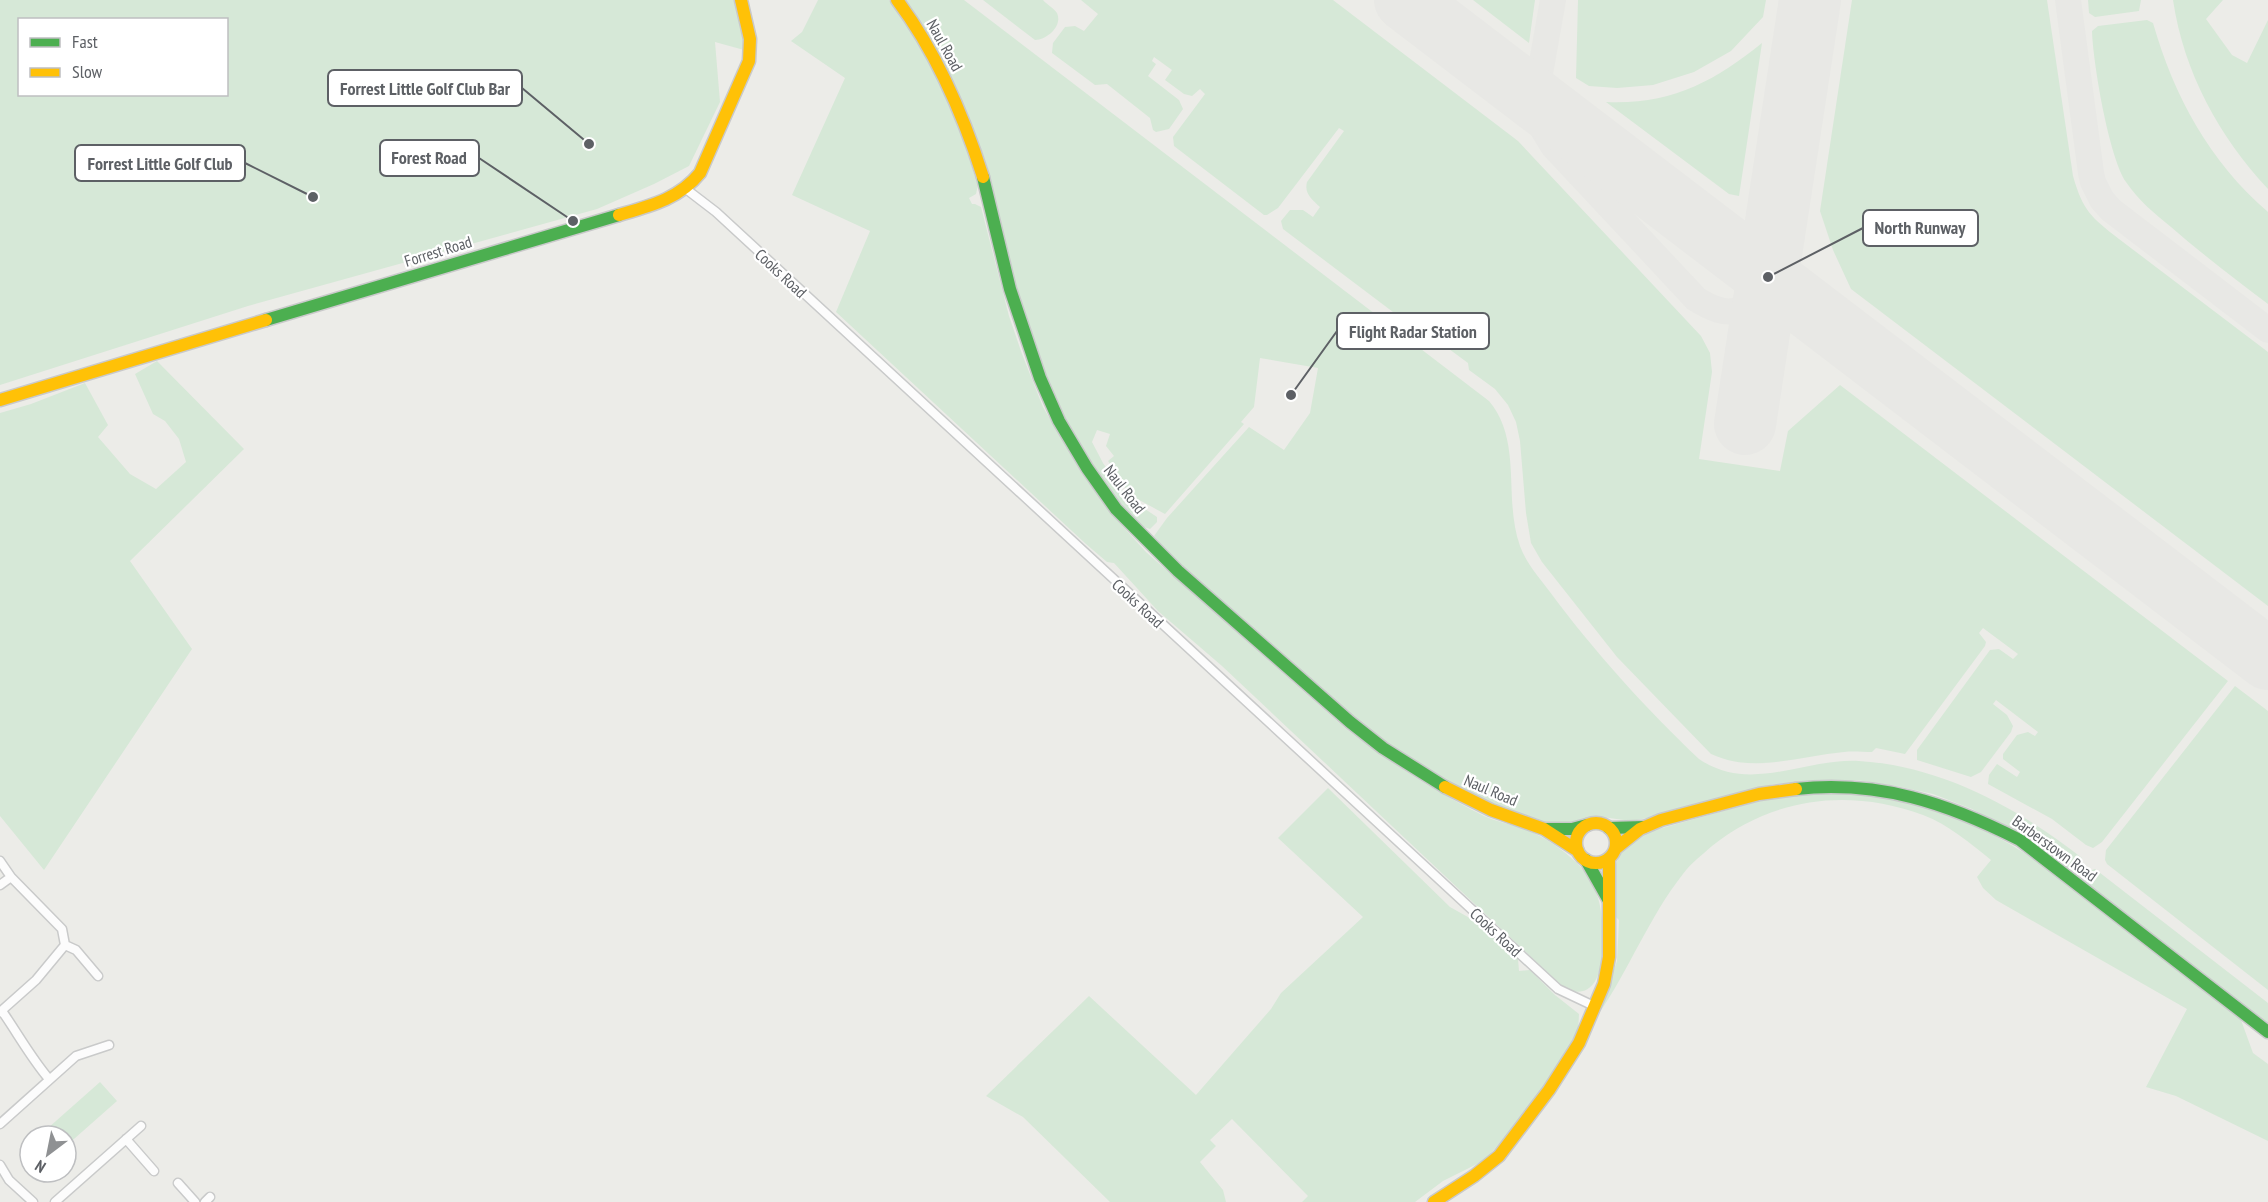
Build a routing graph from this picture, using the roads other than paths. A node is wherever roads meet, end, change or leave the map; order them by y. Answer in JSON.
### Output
{"nodes":[{"id":1,"x":741,"y":0,"type":"edge"},
{"id":2,"x":897,"y":0,"type":"edge"},
{"id":3,"x":686,"y":189,"type":"junction"},
{"id":4,"x":0,"y":400,"type":"edge"},
{"id":5,"x":1590,"y":824,"type":"junction"},
{"id":6,"x":1644,"y":827,"type":"junction"},
{"id":7,"x":1609,"y":828,"type":"junction"},
{"id":8,"x":1544,"y":829,"type":"junction"},
{"id":9,"x":1612,"y":854,"type":"junction"},
{"id":10,"x":1582,"y":855,"type":"junction"},
{"id":11,"x":0,"y":861,"type":"edge"},
{"id":12,"x":11,"y":877,"type":"junction"},
{"id":13,"x":0,"y":885,"type":"edge"},
{"id":14,"x":1608,"y":900,"type":"junction"},
{"id":15,"x":65,"y":945,"type":"junction"},
{"id":16,"x":98,"y":976,"type":"dead end"},
{"id":17,"x":1596,"y":1006,"type":"junction"},
{"id":18,"x":1,"y":1011,"type":"edge"},
{"id":19,"x":2268,"y":1032,"type":"edge"},
{"id":20,"x":109,"y":1046,"type":"dead end"},
{"id":21,"x":49,"y":1079,"type":"junction"},
{"id":22,"x":0,"y":1124,"type":"edge"},
{"id":23,"x":141,"y":1126,"type":"dead end"},
{"id":24,"x":126,"y":1139,"type":"junction"},
{"id":25,"x":0,"y":1165,"type":"edge"},
{"id":26,"x":154,"y":1171,"type":"dead end"},
{"id":27,"x":178,"y":1183,"type":"dead end"},
{"id":28,"x":33,"y":1202,"type":"edge"},
{"id":29,"x":55,"y":1202,"type":"edge"},
{"id":30,"x":195,"y":1202,"type":"edge"},
{"id":31,"x":1434,"y":1202,"type":"edge"}],
"edges":[{"from":1,"to":3,"type":"street","name":"Forrest Road"},
{"from":2,"to":8,"type":"street","name":"Naul Road"},
{"from":3,"to":4,"type":"street","name":"Forrest Road"},
{"from":3,"to":17,"type":"street","name":"Cooks Road"},
{"from":5,"to":7,"type":"street"},
{"from":5,"to":8,"type":"street","name":"Naul Road"},
{"from":5,"to":10,"type":"street"},
{"from":6,"to":7,"type":"street"},
{"from":6,"to":9,"type":"street","name":"Barberstown Road"},
{"from":6,"to":19,"type":"street","name":"Barberstown Road"},
{"from":7,"to":9,"type":"street"},
{"from":8,"to":10,"type":"street","name":"Naul Road"},
{"from":9,"to":10,"type":"street"},
{"from":9,"to":14,"type":"street","name":"Naul Road"},
{"from":10,"to":14,"type":"street","name":"Naul Road"},
{"from":11,"to":12,"type":"street"},
{"from":12,"to":13,"type":"street"},
{"from":12,"to":15,"type":"street"},
{"from":14,"to":17,"type":"street","name":"Naul Road"},
{"from":15,"to":16,"type":"street"},
{"from":15,"to":18,"type":"street"},
{"from":17,"to":31,"type":"street","name":"Naul Road"},
{"from":18,"to":21,"type":"street"},
{"from":20,"to":21,"type":"street"},
{"from":21,"to":22,"type":"street"},
{"from":23,"to":24,"type":"street"},
{"from":24,"to":26,"type":"street"},
{"from":24,"to":29,"type":"street"},
{"from":25,"to":28,"type":"street"},
{"from":27,"to":30,"type":"street"}]}
